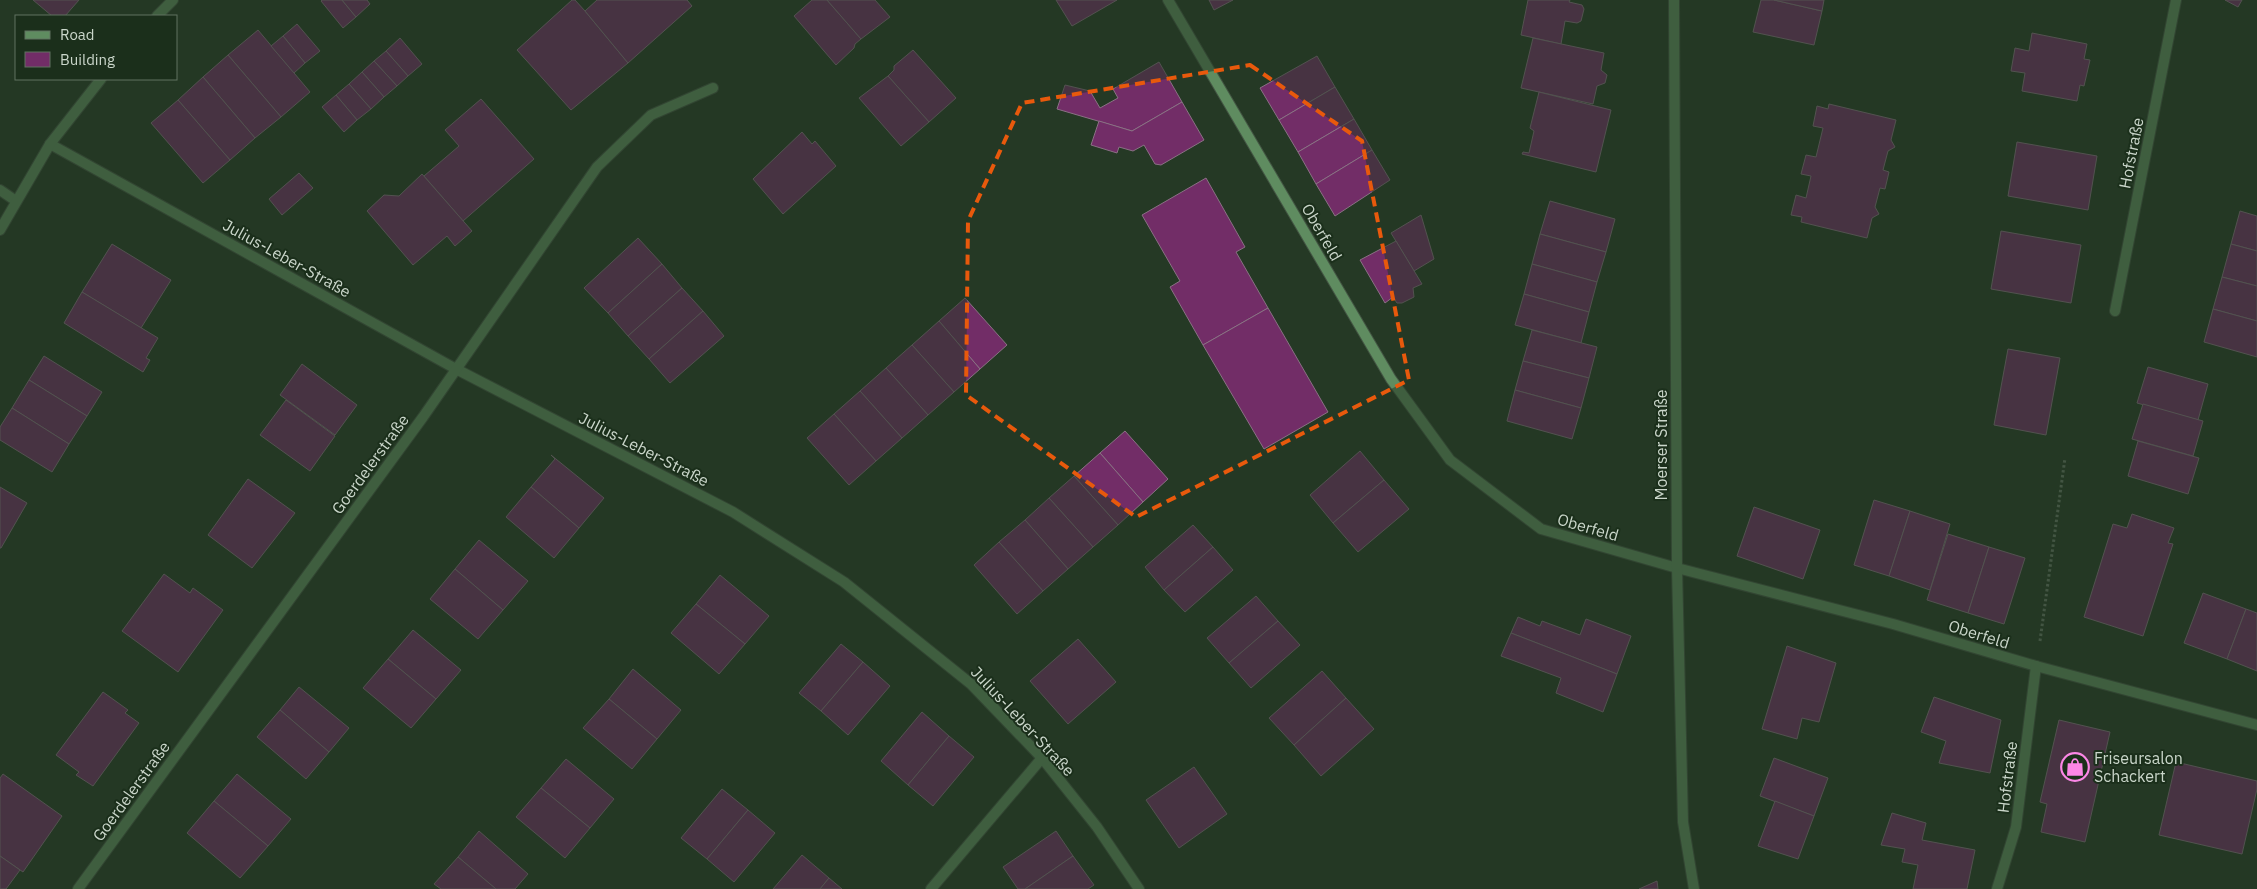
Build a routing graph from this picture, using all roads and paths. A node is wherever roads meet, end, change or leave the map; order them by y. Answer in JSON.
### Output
{"nodes":[{"id":1,"x":173,"y":0,"type":"edge"},
{"id":2,"x":1168,"y":0,"type":"edge"},
{"id":3,"x":1674,"y":0,"type":"edge"},
{"id":4,"x":2176,"y":0,"type":"edge"},
{"id":5,"x":158,"y":15,"type":"edge"},
{"id":6,"x":100,"y":80,"type":"edge"},
{"id":7,"x":713,"y":88,"type":"dead end"},
{"id":8,"x":50,"y":144,"type":"junction"},
{"id":9,"x":0,"y":190,"type":"edge"},
{"id":10,"x":16,"y":201,"type":"junction"},
{"id":11,"x":0,"y":230,"type":"edge"},
{"id":12,"x":2115,"y":311,"type":"dead end"},
{"id":13,"x":456,"y":369,"type":"junction"},
{"id":14,"x":2065,"y":458,"type":"dead end"},
{"id":15,"x":1677,"y":568,"type":"junction"},
{"id":16,"x":2036,"y":666,"type":"junction"},
{"id":17,"x":2257,"y":726,"type":"edge"},
{"id":18,"x":1042,"y":758,"type":"junction"},
{"id":19,"x":78,"y":889,"type":"edge"},
{"id":20,"x":930,"y":889,"type":"edge"},
{"id":21,"x":1139,"y":889,"type":"edge"},
{"id":22,"x":1694,"y":889,"type":"edge"},
{"id":23,"x":1997,"y":889,"type":"edge"}],
"edges":[{"from":1,"to":5,"type":"street"},
{"from":2,"to":15,"type":"street","name":"Oberfeld"},
{"from":3,"to":15,"type":"street","name":"Moerser Straße"},
{"from":4,"to":12,"type":"street","name":"Hofstraße"},
{"from":6,"to":8,"type":"street"},
{"from":7,"to":13,"type":"street","name":"Goerdelerstraße"},
{"from":8,"to":10,"type":"street"},
{"from":8,"to":13,"type":"street","name":"Julius-Leber-Straße"},
{"from":9,"to":10,"type":"street"},
{"from":10,"to":11,"type":"street"},
{"from":13,"to":18,"type":"street","name":"Julius-Leber-Straße"},
{"from":13,"to":19,"type":"street","name":"Goerdelerstraße"},
{"from":14,"to":16,"type":"path"},
{"from":15,"to":16,"type":"street","name":"Oberfeld"},
{"from":15,"to":22,"type":"street","name":"Moerser Straße"},
{"from":16,"to":17,"type":"street","name":"Oberfeld"},
{"from":16,"to":23,"type":"street","name":"Hofstraße"},
{"from":18,"to":20,"type":"street"},
{"from":18,"to":21,"type":"street","name":"Julius-Leber-Straße"}]}
